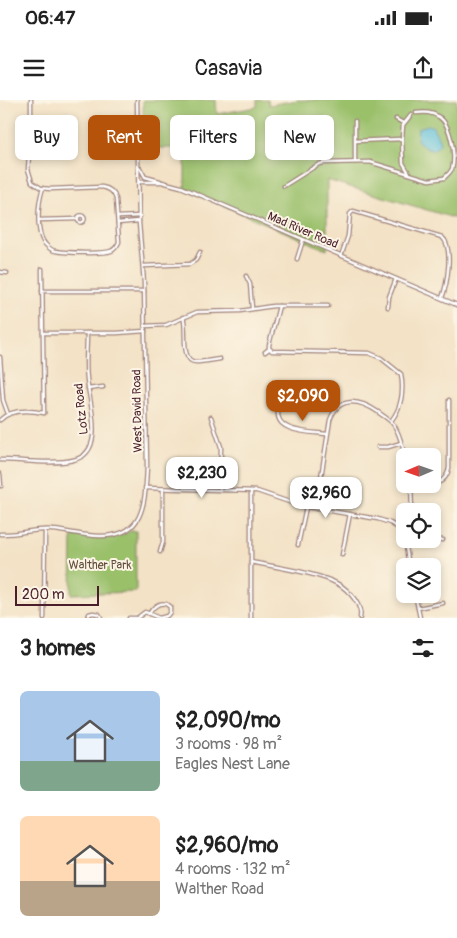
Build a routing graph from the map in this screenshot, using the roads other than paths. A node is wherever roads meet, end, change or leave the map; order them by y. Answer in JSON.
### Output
{"nodes":[{"id":1,"x":30,"y":100,"type":"edge"},
{"id":2,"x":138,"y":100,"type":"edge"},
{"id":3,"x":416,"y":113,"type":"dead end"},
{"id":4,"x":411,"y":115,"type":"dead end"},
{"id":5,"x":396,"y":119,"type":"dead end"},
{"id":6,"x":355,"y":121,"type":"dead end"},
{"id":7,"x":403,"y":124,"type":"junction"},
{"id":8,"x":402,"y":139,"type":"junction"},
{"id":9,"x":355,"y":141,"type":"junction"},
{"id":10,"x":355,"y":162,"type":"junction"},
{"id":11,"x":139,"y":166,"type":"junction"},
{"id":12,"x":404,"y":166,"type":"junction"},
{"id":13,"x":396,"y":170,"type":"junction"},
{"id":14,"x":410,"y":174,"type":"junction"},
{"id":15,"x":139,"y":182,"type":"junction"},
{"id":16,"x":162,"y":182,"type":"junction"},
{"id":17,"x":284,"y":186,"type":"dead end"},
{"id":18,"x":43,"y":188,"type":"junction"},
{"id":19,"x":140,"y":216,"type":"junction"},
{"id":20,"x":118,"y":217,"type":"junction"},
{"id":21,"x":39,"y":220,"type":"junction"},
{"id":22,"x":78,"y":220,"type":"dead end"},
{"id":23,"x":140,"y":221,"type":"junction"},
{"id":24,"x":118,"y":223,"type":"junction"},
{"id":25,"x":303,"y":240,"type":"junction"},
{"id":26,"x":200,"y":252,"type":"dead end"},
{"id":27,"x":342,"y":256,"type":"junction"},
{"id":28,"x":297,"y":259,"type":"dead end"},
{"id":29,"x":144,"y":266,"type":"junction"},
{"id":30,"x":42,"y":269,"type":"dead end"},
{"id":31,"x":0,"y":272,"type":"edge"},
{"id":32,"x":8,"y":273,"type":"dead end"},
{"id":33,"x":246,"y":276,"type":"dead end"},
{"id":34,"x":396,"y":279,"type":"junction"},
{"id":35,"x":42,"y":291,"type":"junction"},
{"id":36,"x":144,"y":291,"type":"junction"},
{"id":37,"x":442,"y":299,"type":"junction"},
{"id":38,"x":457,"y":305,"type":"edge"},
{"id":39,"x":279,"y":306,"type":"junction"},
{"id":40,"x":328,"y":306,"type":"dead end"},
{"id":41,"x":388,"y":307,"type":"dead end"},
{"id":42,"x":252,"y":309,"type":"junction"},
{"id":43,"x":183,"y":317,"type":"junction"},
{"id":44,"x":145,"y":326,"type":"junction"},
{"id":45,"x":145,"y":331,"type":"junction"},
{"id":46,"x":43,"y":333,"type":"junction"},
{"id":47,"x":87,"y":333,"type":"junction"},
{"id":48,"x":269,"y":348,"type":"junction"},
{"id":49,"x":265,"y":352,"type":"dead end"},
{"id":50,"x":0,"y":357,"type":"edge"},
{"id":51,"x":220,"y":359,"type":"dead end"},
{"id":52,"x":103,"y":387,"type":"dead end"},
{"id":53,"x":88,"y":390,"type":"junction"},
{"id":54,"x":449,"y":400,"type":"dead end"},
{"id":55,"x":279,"y":407,"type":"dead end"},
{"id":56,"x":44,"y":413,"type":"junction"},
{"id":57,"x":8,"y":414,"type":"junction"},
{"id":58,"x":48,"y":416,"type":"dead end"},
{"id":59,"x":211,"y":417,"type":"dead end"},
{"id":60,"x":0,"y":420,"type":"edge"},
{"id":61,"x":391,"y":421,"type":"junction"},
{"id":62,"x":327,"y":434,"type":"junction"},
{"id":63,"x":401,"y":443,"type":"junction"},
{"id":64,"x":378,"y":447,"type":"dead end"},
{"id":65,"x":403,"y":448,"type":"edge"},
{"id":66,"x":0,"y":460,"type":"edge"},
{"id":67,"x":0,"y":474,"type":"edge"},
{"id":68,"x":441,"y":481,"type":"edge"},
{"id":69,"x":0,"y":486,"type":"edge"},
{"id":70,"x":145,"y":488,"type":"junction"},
{"id":71,"x":163,"y":489,"type":"junction"},
{"id":72,"x":220,"y":490,"type":"junction"},
{"id":73,"x":251,"y":491,"type":"junction"},
{"id":74,"x":306,"y":507,"type":"junction"},
{"id":75,"x":316,"y":509,"type":"junction"},
{"id":76,"x":350,"y":514,"type":"junction"},
{"id":77,"x":396,"y":527,"type":"edge"},
{"id":78,"x":45,"y":530,"type":"junction"},
{"id":79,"x":0,"y":534,"type":"edge"},
{"id":80,"x":298,"y":545,"type":"dead end"},
{"id":81,"x":160,"y":552,"type":"dead end"},
{"id":82,"x":342,"y":555,"type":"dead end"},
{"id":83,"x":251,"y":562,"type":"junction"},
{"id":84,"x":417,"y":603,"type":"edge"},
{"id":85,"x":443,"y":603,"type":"dead end"},
{"id":86,"x":418,"y":608,"type":"junction"},
{"id":87,"x":150,"y":614,"type":"junction"},
{"id":88,"x":44,"y":618,"type":"edge"},
{"id":89,"x":88,"y":618,"type":"edge"},
{"id":90,"x":101,"y":618,"type":"edge"},
{"id":91,"x":129,"y":618,"type":"edge"},
{"id":92,"x":137,"y":618,"type":"edge"},
{"id":93,"x":157,"y":618,"type":"edge"},
{"id":94,"x":251,"y":618,"type":"edge"},
{"id":95,"x":360,"y":618,"type":"edge"},
{"id":96,"x":420,"y":618,"type":"edge"}],
"edges":[{"from":1,"to":18,"type":"street"},
{"from":2,"to":11,"type":"street","name":"West David Road"},
{"from":3,"to":14,"type":"street"},
{"from":4,"to":7,"type":"street"},
{"from":5,"to":7,"type":"street"},
{"from":6,"to":9,"type":"street"},
{"from":7,"to":8,"type":"street"},
{"from":8,"to":9,"type":"street"},
{"from":8,"to":12,"type":"street"},
{"from":9,"to":10,"type":"street"},
{"from":10,"to":13,"type":"street"},
{"from":10,"to":17,"type":"street"},
{"from":11,"to":15,"type":"street","name":"West David Road"},
{"from":11,"to":16,"type":"street"},
{"from":12,"to":13,"type":"street"},
{"from":12,"to":14,"type":"street"},
{"from":13,"to":14,"type":"street"},
{"from":15,"to":16,"type":"street","name":"Mad River Road"},
{"from":15,"to":19,"type":"street","name":"West David Road"},
{"from":16,"to":25,"type":"street","name":"Mad River Road"},
{"from":18,"to":20,"type":"street"},
{"from":18,"to":21,"type":"street"},
{"from":19,"to":20,"type":"street"},
{"from":19,"to":23,"type":"street","name":"West David Road"},
{"from":20,"to":24,"type":"street"},
{"from":21,"to":22,"type":"street"},
{"from":21,"to":24,"type":"street"},
{"from":23,"to":24,"type":"street"},
{"from":23,"to":29,"type":"street","name":"West David Road"},
{"from":25,"to":27,"type":"street","name":"Mad River Road"},
{"from":25,"to":28,"type":"street"},
{"from":26,"to":29,"type":"street"},
{"from":27,"to":34,"type":"street","name":"Mad River Road"},
{"from":27,"to":37,"type":"street"},
{"from":29,"to":36,"type":"street","name":"West David Road"},
{"from":30,"to":35,"type":"street"},
{"from":31,"to":32,"type":"street"},
{"from":33,"to":42,"type":"street"},
{"from":34,"to":37,"type":"street","name":"Mad River Road"},
{"from":34,"to":41,"type":"street"},
{"from":35,"to":36,"type":"street"},
{"from":35,"to":46,"type":"street"},
{"from":36,"to":44,"type":"street","name":"West David Road"},
{"from":37,"to":38,"type":"street","name":"Mad River Road"},
{"from":39,"to":40,"type":"street"},
{"from":39,"to":42,"type":"street"},
{"from":39,"to":48,"type":"street"},
{"from":42,"to":43,"type":"street"},
{"from":43,"to":44,"type":"street"},
{"from":43,"to":51,"type":"street"},
{"from":44,"to":45,"type":"street","name":"West David Road"},
{"from":45,"to":47,"type":"street"},
{"from":45,"to":70,"type":"street","name":"West David Road"},
{"from":46,"to":47,"type":"street"},
{"from":46,"to":56,"type":"street"},
{"from":47,"to":53,"type":"street","name":"Lotz Road"},
{"from":48,"to":49,"type":"street"},
{"from":48,"to":61,"type":"street"},
{"from":50,"to":57,"type":"street"},
{"from":52,"to":53,"type":"street"},
{"from":53,"to":66,"type":"street","name":"Lotz Road"},
{"from":54,"to":68,"type":"street"},
{"from":55,"to":62,"type":"street"},
{"from":56,"to":57,"type":"street"},
{"from":56,"to":58,"type":"street"},
{"from":57,"to":60,"type":"street"},
{"from":59,"to":72,"type":"street"},
{"from":61,"to":62,"type":"street"},
{"from":61,"to":63,"type":"street"},
{"from":62,"to":75,"type":"street"},
{"from":63,"to":64,"type":"street"},
{"from":63,"to":65,"type":"street"},
{"from":67,"to":69,"type":"street"},
{"from":70,"to":71,"type":"street"},
{"from":70,"to":78,"type":"street","name":"West David Road"},
{"from":71,"to":72,"type":"street"},
{"from":71,"to":81,"type":"street"},
{"from":72,"to":73,"type":"street"},
{"from":73,"to":74,"type":"street"},
{"from":73,"to":83,"type":"street"},
{"from":74,"to":75,"type":"street"},
{"from":74,"to":80,"type":"street"},
{"from":75,"to":76,"type":"street"},
{"from":76,"to":77,"type":"street"},
{"from":76,"to":82,"type":"street"},
{"from":78,"to":79,"type":"street","name":"West David Road"},
{"from":78,"to":88,"type":"street"},
{"from":83,"to":94,"type":"street"},
{"from":83,"to":95,"type":"street"},
{"from":84,"to":86,"type":"street"},
{"from":85,"to":86,"type":"street"},
{"from":86,"to":96,"type":"street"},
{"from":87,"to":92,"type":"street"},
{"from":87,"to":93,"type":"street"},
{"from":87,"to":93,"type":"street"},
{"from":89,"to":90,"type":"street"},
{"from":91,"to":92,"type":"street"}]}
